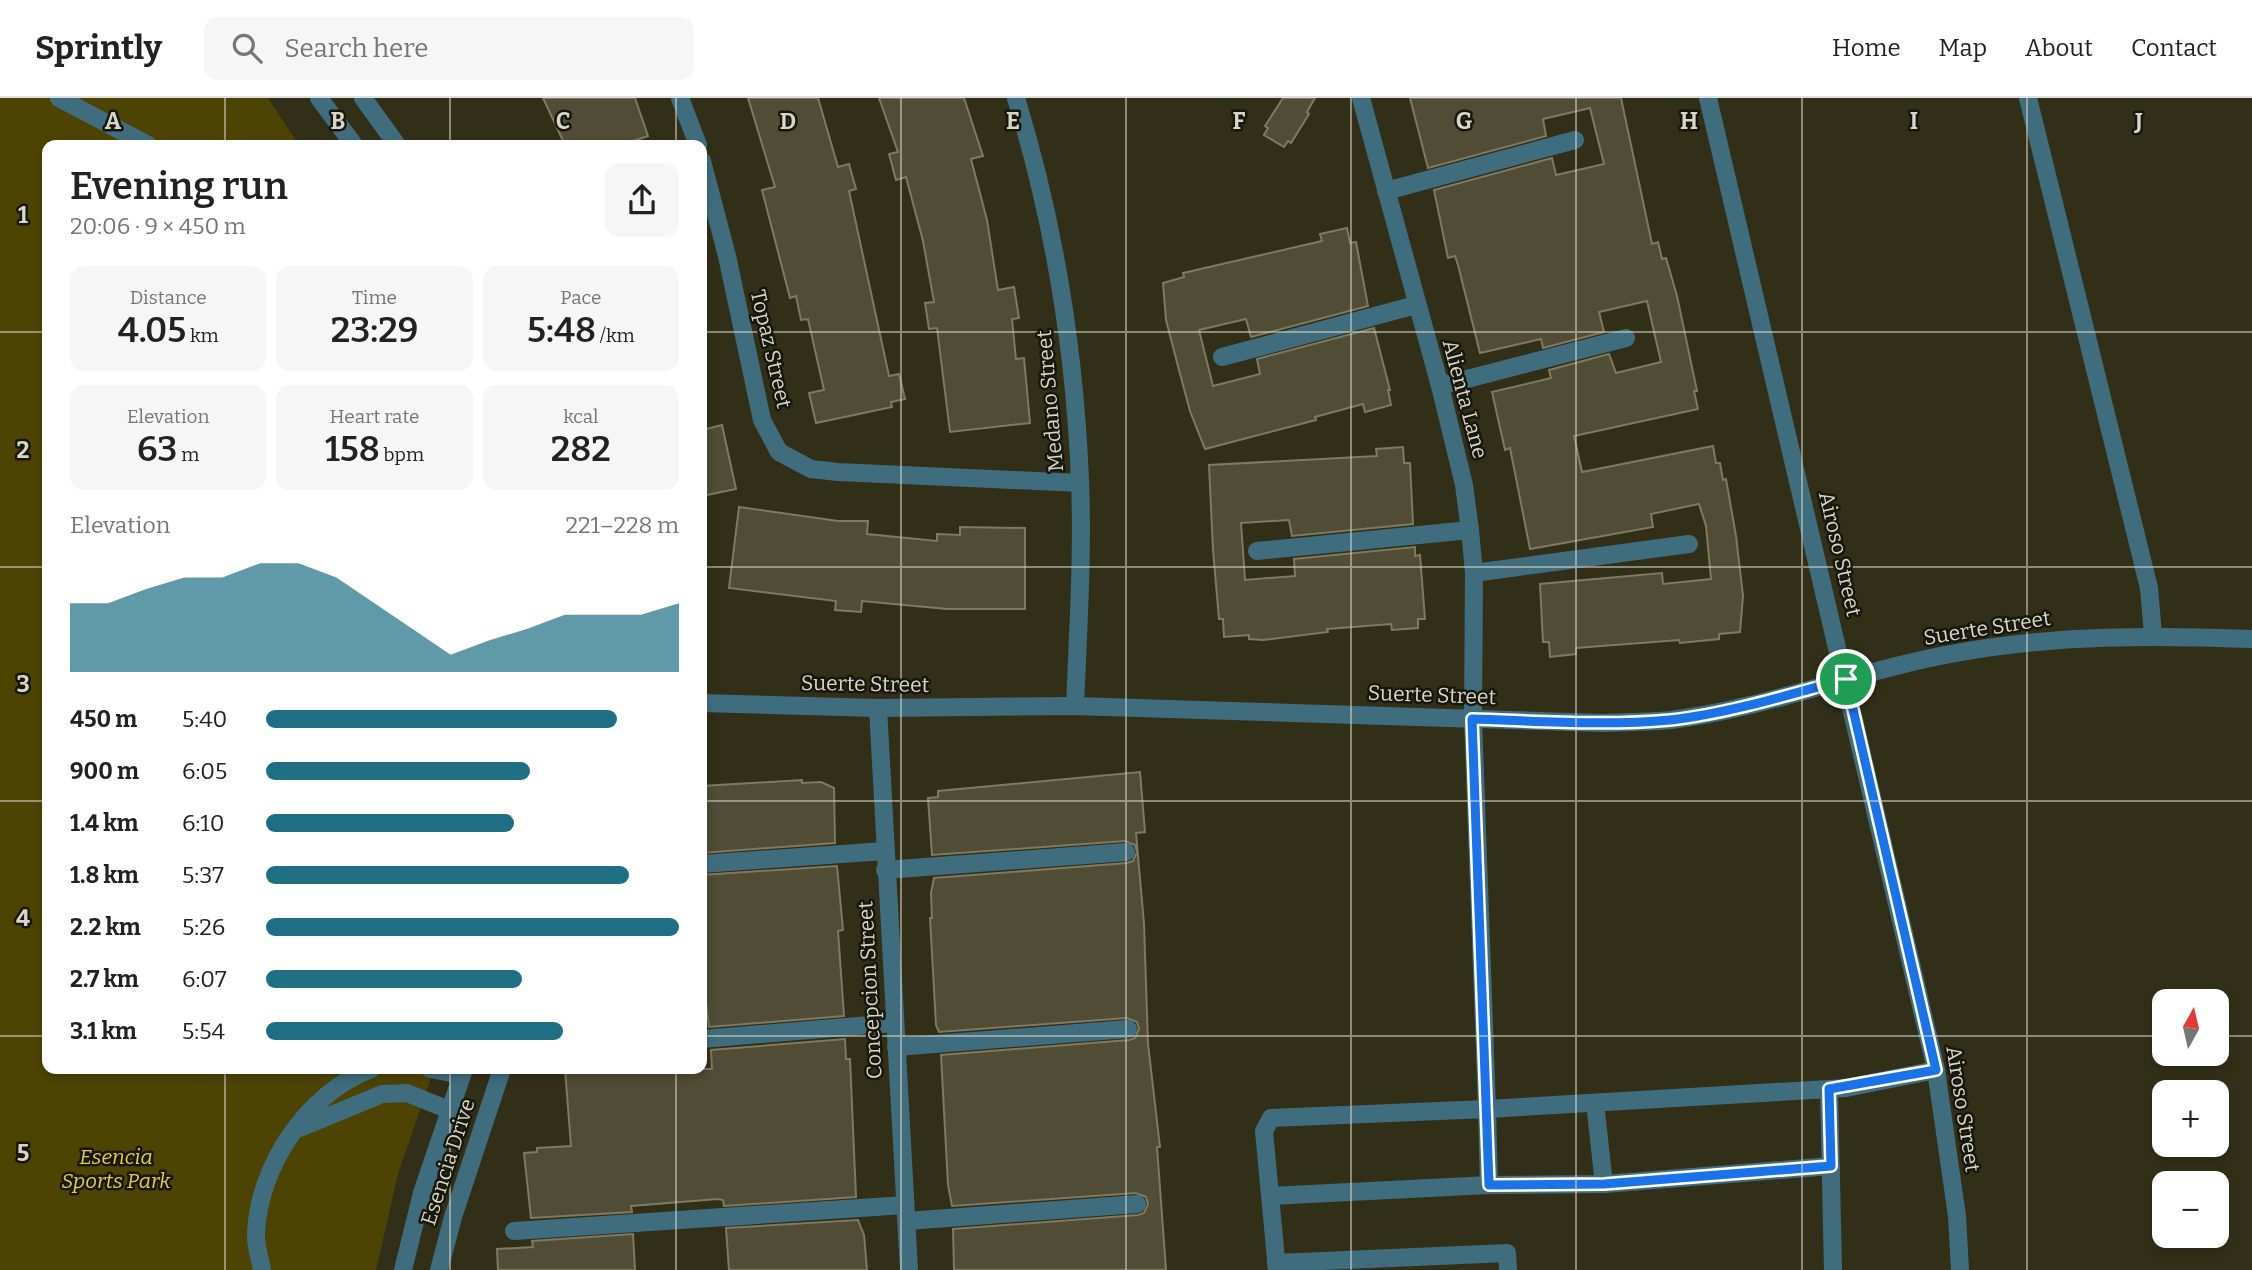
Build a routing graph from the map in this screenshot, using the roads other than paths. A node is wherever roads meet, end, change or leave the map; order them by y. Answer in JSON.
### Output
{"nodes":[{"id":1,"x":60,"y":98,"type":"edge"},
{"id":2,"x":319,"y":98,"type":"edge"},
{"id":3,"x":363,"y":98,"type":"edge"},
{"id":4,"x":680,"y":98,"type":"edge"},
{"id":5,"x":1016,"y":98,"type":"edge"},
{"id":6,"x":1361,"y":98,"type":"edge"},
{"id":7,"x":1708,"y":98,"type":"edge"},
{"id":8,"x":2028,"y":98,"type":"edge"},
{"id":9,"x":139,"y":140,"type":"edge"},
{"id":10,"x":350,"y":140,"type":"edge"},
{"id":11,"x":393,"y":140,"type":"edge"},
{"id":12,"x":696,"y":140,"type":"edge"},
{"id":13,"x":1575,"y":140,"type":"dead end"},
{"id":14,"x":707,"y":180,"type":"edge"},
{"id":15,"x":1386,"y":191,"type":"junction"},
{"id":16,"x":1416,"y":305,"type":"junction"},
{"id":17,"x":1626,"y":338,"type":"dead end"},
{"id":18,"x":1222,"y":357,"type":"dead end"},
{"id":19,"x":1440,"y":386,"type":"junction"},
{"id":20,"x":1080,"y":483,"type":"junction"},
{"id":21,"x":1470,"y":530,"type":"junction"},
{"id":22,"x":1689,"y":544,"type":"dead end"},
{"id":23,"x":1257,"y":551,"type":"dead end"},
{"id":24,"x":1474,"y":573,"type":"junction"},
{"id":25,"x":2153,"y":635,"type":"junction"},
{"id":26,"x":2252,"y":639,"type":"edge"},
{"id":27,"x":1846,"y":679,"type":"junction"},
{"id":28,"x":707,"y":703,"type":"edge"},
{"id":29,"x":1075,"y":706,"type":"junction"},
{"id":30,"x":878,"y":708,"type":"junction"},
{"id":31,"x":1472,"y":719,"type":"junction"},
{"id":32,"x":884,"y":851,"type":"junction"},
{"id":33,"x":1126,"y":852,"type":"dead end"},
{"id":34,"x":707,"y":864,"type":"edge"},
{"id":35,"x":885,"y":870,"type":"junction"},
{"id":36,"x":894,"y":1023,"type":"junction"},
{"id":37,"x":1128,"y":1029,"type":"dead end"},
{"id":38,"x":707,"y":1039,"type":"edge"},
{"id":39,"x":896,"y":1047,"type":"junction"},
{"id":40,"x":1936,"y":1070,"type":"junction"},
{"id":41,"x":358,"y":1074,"type":"edge"},
{"id":42,"x":462,"y":1074,"type":"edge"},
{"id":43,"x":500,"y":1074,"type":"edge"},
{"id":44,"x":1829,"y":1089,"type":"junction"},
{"id":45,"x":1595,"y":1103,"type":"junction"},
{"id":46,"x":1487,"y":1109,"type":"junction"},
{"id":47,"x":449,"y":1110,"type":"junction"},
{"id":48,"x":297,"y":1129,"type":"junction"},
{"id":49,"x":1831,"y":1166,"type":"junction"},
{"id":50,"x":1604,"y":1184,"type":"junction"},
{"id":51,"x":1489,"y":1185,"type":"junction"},
{"id":52,"x":1270,"y":1196,"type":"junction"},
{"id":53,"x":1138,"y":1204,"type":"dead end"},
{"id":54,"x":906,"y":1213,"type":"junction"},
{"id":55,"x":514,"y":1231,"type":"dead end"},
{"id":56,"x":1276,"y":1267,"type":"edge"},
{"id":57,"x":262,"y":1270,"type":"edge"},
{"id":58,"x":403,"y":1270,"type":"edge"},
{"id":59,"x":439,"y":1270,"type":"edge"},
{"id":60,"x":909,"y":1270,"type":"edge"},
{"id":61,"x":1508,"y":1270,"type":"edge"},
{"id":62,"x":1833,"y":1270,"type":"edge"},
{"id":63,"x":1960,"y":1270,"type":"edge"}],
"edges":[{"from":1,"to":9,"type":"street"},
{"from":2,"to":10,"type":"street"},
{"from":3,"to":11,"type":"street"},
{"from":4,"to":12,"type":"street"},
{"from":5,"to":20,"type":"street","name":"Medano Street"},
{"from":6,"to":15,"type":"street","name":"Alienta Lane"},
{"from":7,"to":27,"type":"street","name":"Airoso Street"},
{"from":8,"to":25,"type":"street"},
{"from":13,"to":15,"type":"street"},
{"from":14,"to":20,"type":"street","name":"Topaz Street"},
{"from":15,"to":16,"type":"street","name":"Alienta Lane"},
{"from":16,"to":18,"type":"street"},
{"from":16,"to":19,"type":"street","name":"Alienta Lane"},
{"from":17,"to":19,"type":"street"},
{"from":19,"to":21,"type":"street","name":"Alienta Lane"},
{"from":20,"to":29,"type":"street","name":"Medano Street"},
{"from":21,"to":23,"type":"street"},
{"from":21,"to":24,"type":"street","name":"Alienta Lane"},
{"from":22,"to":24,"type":"street"},
{"from":24,"to":31,"type":"street","name":"Alienta Lane"},
{"from":25,"to":26,"type":"street","name":"Suerte Street"},
{"from":25,"to":27,"type":"street","name":"Suerte Street"},
{"from":27,"to":31,"type":"street","name":"Suerte Street"},
{"from":27,"to":40,"type":"street","name":"Airoso Street"},
{"from":28,"to":30,"type":"street","name":"Suerte Street"},
{"from":29,"to":30,"type":"street","name":"Suerte Street"},
{"from":29,"to":31,"type":"street","name":"Suerte Street"},
{"from":30,"to":32,"type":"street","name":"Concepcion Street"},
{"from":31,"to":46,"type":"street","name":"Alienta Lane"},
{"from":32,"to":34,"type":"street"},
{"from":32,"to":35,"type":"street","name":"Concepcion Street"},
{"from":33,"to":35,"type":"street"},
{"from":35,"to":36,"type":"street","name":"Concepcion Street"},
{"from":36,"to":38,"type":"street"},
{"from":36,"to":39,"type":"street","name":"Concepcion Street"},
{"from":37,"to":39,"type":"street"},
{"from":39,"to":54,"type":"street","name":"Concepcion Street"},
{"from":40,"to":44,"type":"street"},
{"from":40,"to":63,"type":"street","name":"Airoso Street"},
{"from":41,"to":48,"type":"street"},
{"from":42,"to":47,"type":"street","name":"Esencia Drive"},
{"from":43,"to":59,"type":"street","name":"Esencia Drive"},
{"from":44,"to":45,"type":"street"},
{"from":44,"to":49,"type":"street"},
{"from":45,"to":46,"type":"street"},
{"from":45,"to":50,"type":"street"},
{"from":46,"to":51,"type":"street","name":"Alienta Lane"},
{"from":46,"to":52,"type":"street"},
{"from":47,"to":48,"type":"street"},
{"from":47,"to":58,"type":"street","name":"Esencia Drive"},
{"from":48,"to":57,"type":"street"},
{"from":49,"to":50,"type":"street"},
{"from":49,"to":62,"type":"street"},
{"from":50,"to":51,"type":"street"},
{"from":51,"to":52,"type":"street"},
{"from":52,"to":56,"type":"street"},
{"from":53,"to":54,"type":"street"},
{"from":54,"to":55,"type":"street"},
{"from":54,"to":60,"type":"street","name":"Concepcion Street"},
{"from":56,"to":61,"type":"street"}]}
